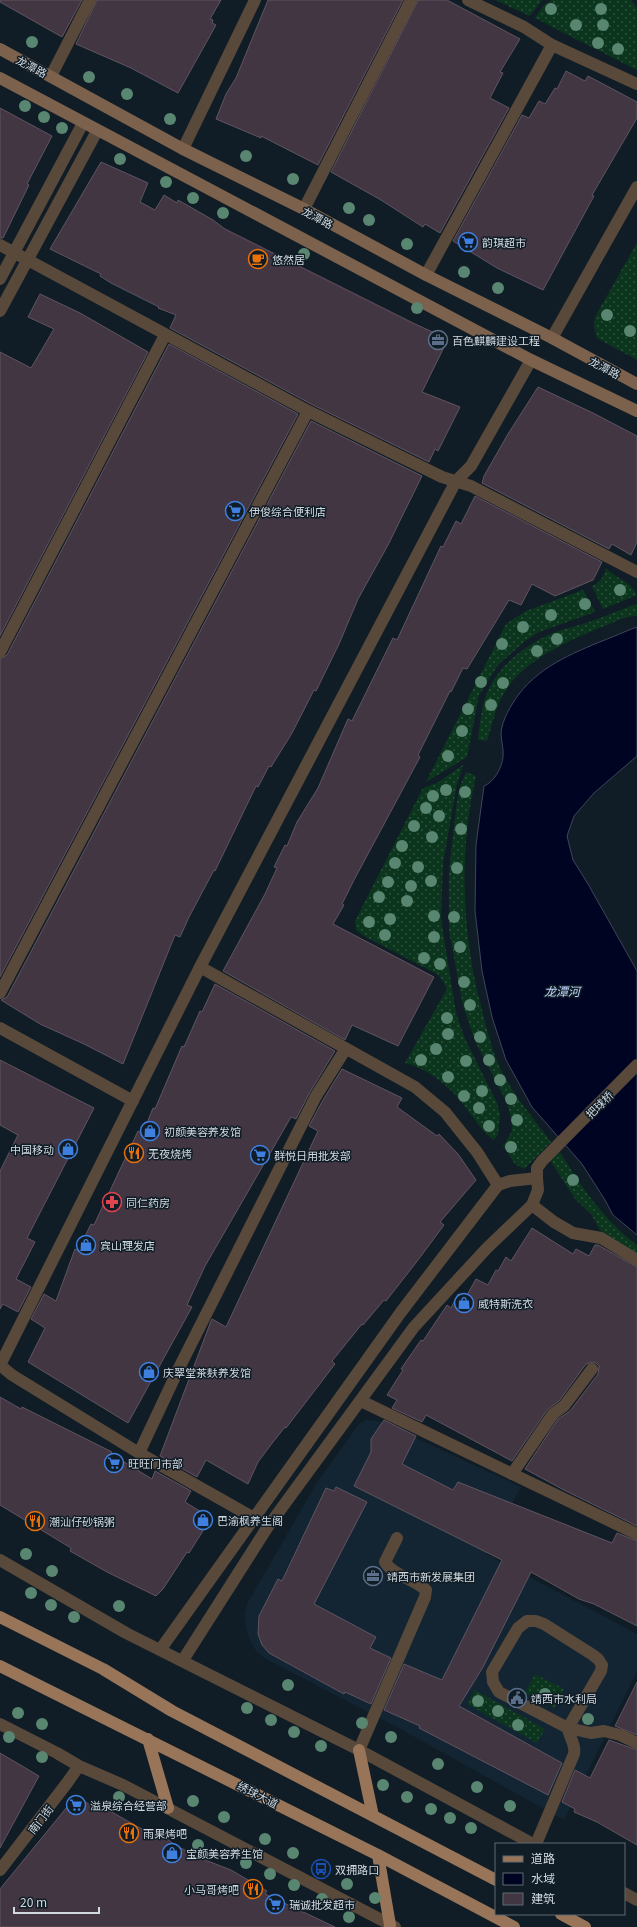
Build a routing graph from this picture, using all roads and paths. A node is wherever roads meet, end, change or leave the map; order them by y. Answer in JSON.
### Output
{"nodes":[{"id":1,"x":90,"y":0,"type":"edge"},
{"id":2,"x":255,"y":0,"type":"edge"},
{"id":3,"x":411,"y":0,"type":"edge"},
{"id":4,"x":468,"y":0,"type":"edge"},
{"id":5,"x":552,"y":45,"type":"junction"},
{"id":6,"x":0,"y":49,"type":"edge"},
{"id":7,"x":50,"y":76,"type":"junction"},
{"id":8,"x":0,"y":78,"type":"edge"},
{"id":9,"x":637,"y":84,"type":"edge"},
{"id":10,"x":83,"y":123,"type":"junction"},
{"id":11,"x":97,"y":131,"type":"junction"},
{"id":12,"x":183,"y":149,"type":"junction"},
{"id":13,"x":637,"y":187,"type":"edge"},
{"id":14,"x":304,"y":209,"type":"junction"},
{"id":15,"x":0,"y":245,"type":"edge"},
{"id":16,"x":14,"y":252,"type":"junction"},
{"id":17,"x":27,"y":258,"type":"junction"},
{"id":18,"x":426,"y":274,"type":"junction"},
{"id":19,"x":0,"y":279,"type":"edge"},
{"id":20,"x":0,"y":311,"type":"edge"},
{"id":21,"x":165,"y":334,"type":"junction"},
{"id":22,"x":552,"y":338,"type":"junction"},
{"id":23,"x":531,"y":360,"type":"junction"},
{"id":24,"x":637,"y":384,"type":"edge"},
{"id":25,"x":308,"y":411,"type":"junction"},
{"id":26,"x":637,"y":411,"type":"edge"},
{"id":27,"x":456,"y":481,"type":"junction"},
{"id":28,"x":637,"y":572,"type":"edge"},
{"id":29,"x":0,"y":652,"type":"edge"},
{"id":30,"x":200,"y":967,"type":"junction"},
{"id":31,"x":0,"y":993,"type":"edge"},
{"id":32,"x":0,"y":1028,"type":"edge"},
{"id":33,"x":346,"y":1050,"type":"junction"},
{"id":34,"x":637,"y":1065,"type":"edge"},
{"id":35,"x":133,"y":1101,"type":"junction"},
{"id":36,"x":536,"y":1178,"type":"junction"},
{"id":37,"x":498,"y":1185,"type":"junction"},
{"id":38,"x":532,"y":1205,"type":"junction"},
{"id":39,"x":637,"y":1260,"type":"edge"},
{"id":40,"x":0,"y":1365,"type":"edge"},
{"id":41,"x":592,"y":1369,"type":"dead end"},
{"id":42,"x":361,"y":1401,"type":"junction"},
{"id":43,"x":138,"y":1453,"type":"junction"},
{"id":44,"x":512,"y":1474,"type":"junction"},
{"id":45,"x":254,"y":1518,"type":"junction"},
{"id":46,"x":637,"y":1534,"type":"edge"},
{"id":47,"x":397,"y":1538,"type":"dead end"},
{"id":48,"x":0,"y":1560,"type":"edge"},
{"id":49,"x":0,"y":1617,"type":"edge"},
{"id":50,"x":160,"y":1650,"type":"junction"},
{"id":51,"x":183,"y":1660,"type":"junction"},
{"id":52,"x":0,"y":1666,"type":"edge"},
{"id":53,"x":0,"y":1724,"type":"edge"},
{"id":54,"x":568,"y":1728,"type":"junction"},
{"id":55,"x":148,"y":1739,"type":"junction"},
{"id":56,"x":637,"y":1743,"type":"edge"},
{"id":57,"x":359,"y":1750,"type":"junction"},
{"id":58,"x":78,"y":1766,"type":"junction"},
{"id":59,"x":168,"y":1808,"type":"junction"},
{"id":60,"x":373,"y":1816,"type":"junction"},
{"id":61,"x":533,"y":1843,"type":"edge"},
{"id":62,"x":535,"y":1843,"type":"edge"},
{"id":63,"x":378,"y":1855,"type":"junction"},
{"id":64,"x":0,"y":1870,"type":"edge"},
{"id":65,"x":495,"y":1879,"type":"edge"},
{"id":66,"x":625,"y":1894,"type":"edge"},
{"id":67,"x":637,"y":1900,"type":"edge"},
{"id":68,"x":563,"y":1915,"type":"edge"},
{"id":69,"x":393,"y":1926,"type":"edge"},
{"id":70,"x":514,"y":1927,"type":"edge"},
{"id":71,"x":585,"y":1927,"type":"edge"}],
"edges":[{"from":1,"to":7,"type":"street"},
{"from":2,"to":12,"type":"street"},
{"from":3,"to":14,"type":"street"},
{"from":4,"to":5,"type":"street"},
{"from":5,"to":9,"type":"street"},
{"from":5,"to":18,"type":"street"},
{"from":6,"to":7,"type":"main road","name":"龙潭路"},
{"from":7,"to":12,"type":"main road","name":"龙潭路"},
{"from":8,"to":10,"type":"main road"},
{"from":10,"to":11,"type":"main road"},
{"from":10,"to":16,"type":"street"},
{"from":11,"to":17,"type":"street"},
{"from":11,"to":23,"type":"main road"},
{"from":12,"to":14,"type":"main road","name":"龙潭路"},
{"from":13,"to":22,"type":"street"},
{"from":14,"to":18,"type":"main road","name":"龙潭路"},
{"from":15,"to":16,"type":"street"},
{"from":16,"to":17,"type":"street"},
{"from":16,"to":19,"type":"street"},
{"from":17,"to":20,"type":"street"},
{"from":17,"to":21,"type":"street"},
{"from":18,"to":22,"type":"main road","name":"龙潭路"},
{"from":21,"to":25,"type":"street"},
{"from":21,"to":29,"type":"street"},
{"from":22,"to":24,"type":"main road","name":"龙潭路"},
{"from":23,"to":26,"type":"main road"},
{"from":23,"to":27,"type":"street"},
{"from":25,"to":27,"type":"street"},
{"from":25,"to":31,"type":"street"},
{"from":27,"to":28,"type":"street"},
{"from":27,"to":30,"type":"street"},
{"from":30,"to":33,"type":"street"},
{"from":30,"to":35,"type":"street"},
{"from":32,"to":35,"type":"street"},
{"from":33,"to":37,"type":"street"},
{"from":33,"to":43,"type":"street"},
{"from":34,"to":36,"type":"street","name":"把球桥"},
{"from":35,"to":40,"type":"street"},
{"from":36,"to":37,"type":"street"},
{"from":36,"to":38,"type":"street","name":"把球桥"},
{"from":37,"to":45,"type":"street"},
{"from":38,"to":39,"type":"street"},
{"from":38,"to":42,"type":"street"},
{"from":40,"to":43,"type":"street"},
{"from":41,"to":44,"type":"street"},
{"from":42,"to":44,"type":"street"},
{"from":42,"to":51,"type":"street"},
{"from":43,"to":45,"type":"street"},
{"from":44,"to":46,"type":"street"},
{"from":45,"to":50,"type":"street"},
{"from":47,"to":57,"type":"street"},
{"from":48,"to":50,"type":"street"},
{"from":49,"to":60,"type":"main road"},
{"from":50,"to":51,"type":"street"},
{"from":51,"to":57,"type":"street"},
{"from":52,"to":55,"type":"main road","name":"绣球大道"},
{"from":53,"to":58,"type":"street"},
{"from":54,"to":54,"type":"street"},
{"from":54,"to":56,"type":"street"},
{"from":54,"to":62,"type":"street"},
{"from":55,"to":59,"type":"main road"},
{"from":55,"to":63,"type":"main road","name":"绣球大道"},
{"from":57,"to":60,"type":"main road"},
{"from":57,"to":61,"type":"street"},
{"from":58,"to":59,"type":"street"},
{"from":58,"to":64,"type":"street","name":"南门街"},
{"from":59,"to":69,"type":"street"},
{"from":60,"to":65,"type":"main road"},
{"from":63,"to":69,"type":"main road"},
{"from":63,"to":70,"type":"main road","name":"绣球大道"},
{"from":66,"to":67,"type":"street"},
{"from":68,"to":71,"type":"main road"}]}
